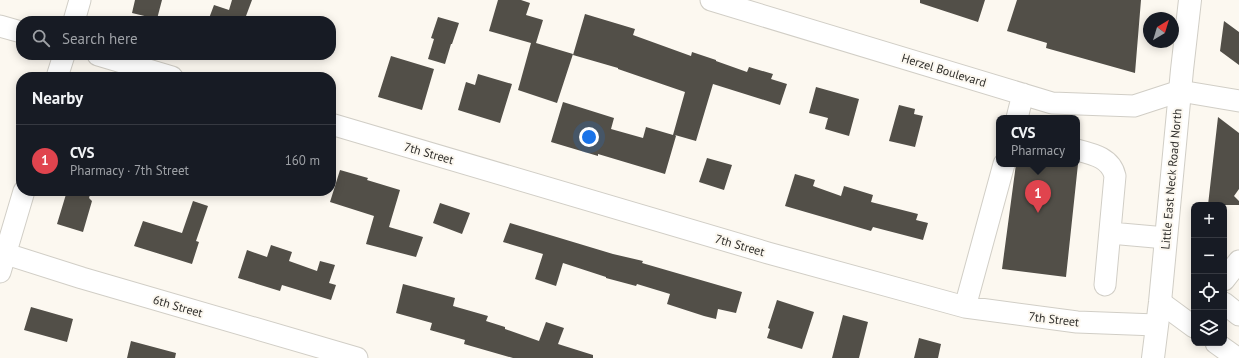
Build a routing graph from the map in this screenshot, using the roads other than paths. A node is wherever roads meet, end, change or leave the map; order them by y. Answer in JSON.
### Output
{"nodes":[{"id":1,"x":80,"y":0,"type":"edge"},
{"id":2,"x":711,"y":0,"type":"edge"},
{"id":3,"x":1190,"y":0,"type":"edge"},
{"id":4,"x":75,"y":16,"type":"edge"},
{"id":5,"x":0,"y":26,"type":"edge"},
{"id":6,"x":16,"y":31,"type":"edge"},
{"id":7,"x":62,"y":60,"type":"edge"},
{"id":8,"x":115,"y":60,"type":"edge"},
{"id":9,"x":59,"y":72,"type":"edge"},
{"id":10,"x":155,"y":72,"type":"edge"},
{"id":11,"x":1180,"y":91,"type":"junction"},
{"id":12,"x":1023,"y":94,"type":"junction"},
{"id":13,"x":1239,"y":101,"type":"edge"},
{"id":14,"x":1018,"y":115,"type":"edge"},
{"id":15,"x":336,"y":125,"type":"edge"},
{"id":16,"x":1080,"y":151,"type":"edge"},
{"id":17,"x":1003,"y":167,"type":"edge"},
{"id":18,"x":22,"y":196,"type":"edge"},
{"id":19,"x":1110,"y":233,"type":"junction"},
{"id":20,"x":1166,"y":238,"type":"junction"},
{"id":21,"x":2,"y":259,"type":"edge"},
{"id":22,"x":1239,"y":261,"type":"edge"},
{"id":23,"x":1227,"y":276,"type":"edge"},
{"id":24,"x":1105,"y":285,"type":"dead end"},
{"id":25,"x":1160,"y":302,"type":"junction"},
{"id":26,"x":1227,"y":305,"type":"edge"},
{"id":27,"x":965,"y":307,"type":"junction"},
{"id":28,"x":1239,"y":315,"type":"edge"},
{"id":29,"x":1191,"y":325,"type":"edge"},
{"id":30,"x":1156,"y":326,"type":"junction"},
{"id":31,"x":1221,"y":346,"type":"edge"},
{"id":32,"x":1237,"y":355,"type":"edge"},
{"id":33,"x":357,"y":358,"type":"edge"},
{"id":34,"x":1153,"y":358,"type":"edge"}],
"edges":[{"from":1,"to":4,"type":"street"},
{"from":2,"to":12,"type":"street","name":"Herzel Boulevard"},
{"from":3,"to":11,"type":"main road","name":"Little East Neck Road North"},
{"from":5,"to":6,"type":"street"},
{"from":7,"to":9,"type":"street"},
{"from":8,"to":10,"type":"street"},
{"from":11,"to":12,"type":"street","name":"Herzel Boulevard"},
{"from":11,"to":13,"type":"street"},
{"from":11,"to":20,"type":"main road","name":"Little East Neck Road North"},
{"from":12,"to":14,"type":"street"},
{"from":15,"to":27,"type":"street","name":"7th Street"},
{"from":16,"to":19,"type":"street"},
{"from":17,"to":27,"type":"street"},
{"from":18,"to":21,"type":"street"},
{"from":19,"to":20,"type":"street"},
{"from":19,"to":24,"type":"street"},
{"from":20,"to":25,"type":"main road","name":"Little East Neck Road North"},
{"from":21,"to":33,"type":"street","name":"6th Street"},
{"from":22,"to":23,"type":"street"},
{"from":25,"to":29,"type":"street"},
{"from":25,"to":30,"type":"main road","name":"Little East Neck Road North"},
{"from":26,"to":28,"type":"street"},
{"from":27,"to":30,"type":"street","name":"7th Street"},
{"from":30,"to":34,"type":"main road","name":"Little East Neck Road North"},
{"from":31,"to":32,"type":"street"}]}
